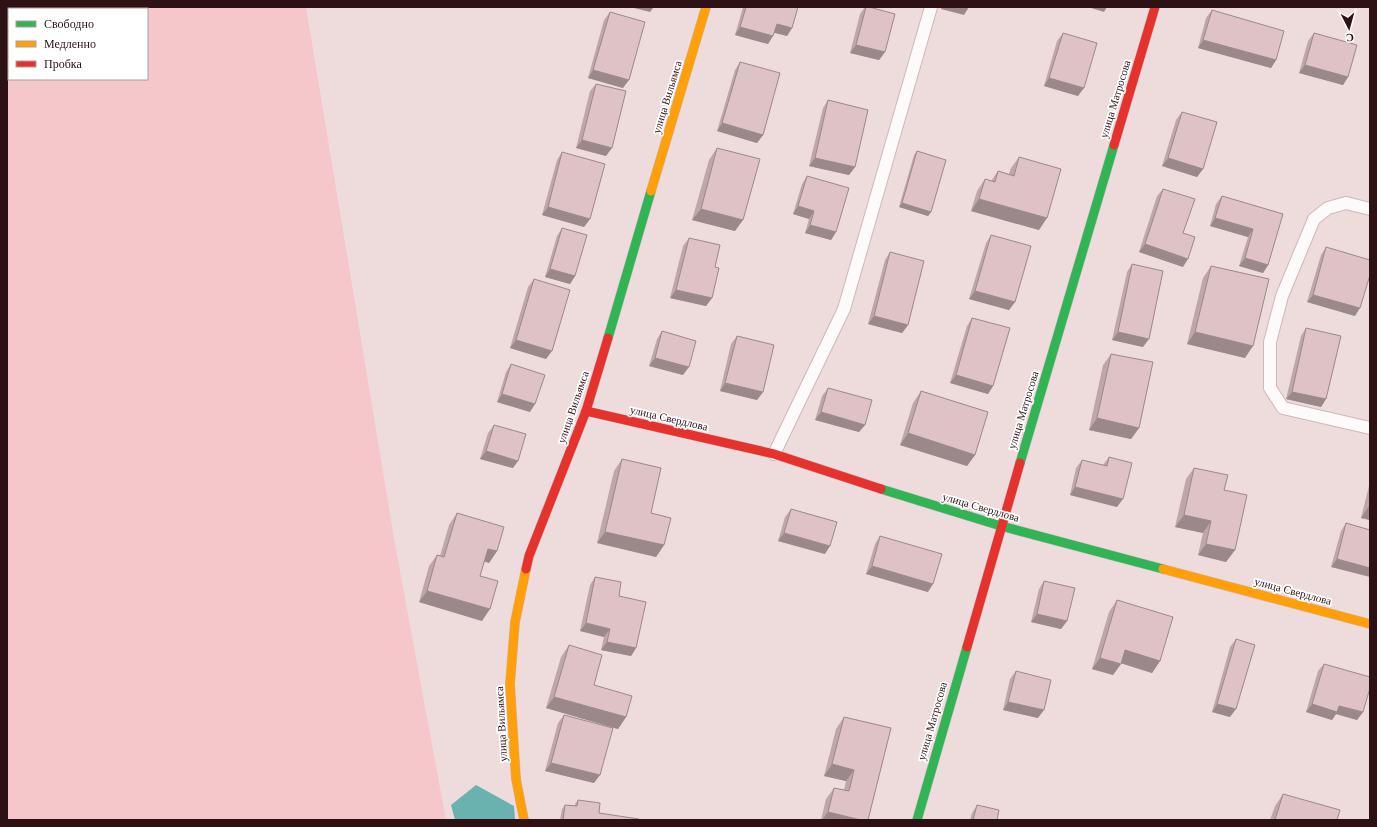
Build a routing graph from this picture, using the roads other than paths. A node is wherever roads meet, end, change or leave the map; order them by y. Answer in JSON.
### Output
{"nodes":[{"id":1,"x":706,"y":7,"type":"edge"},
{"id":2,"x":931,"y":7,"type":"edge"},
{"id":3,"x":1155,"y":7,"type":"edge"},
{"id":4,"x":1370,"y":209,"type":"edge"},
{"id":5,"x":586,"y":411,"type":"junction"},
{"id":6,"x":1370,"y":428,"type":"edge"},
{"id":7,"x":774,"y":454,"type":"junction"},
{"id":8,"x":1001,"y":526,"type":"junction"},
{"id":9,"x":1370,"y":624,"type":"edge"},
{"id":10,"x":524,"y":820,"type":"edge"},
{"id":11,"x":916,"y":820,"type":"edge"}],
"edges":[{"from":1,"to":5,"type":"street","name":"улица Вильямса"},
{"from":2,"to":7,"type":"lane"},
{"from":3,"to":8,"type":"street","name":"улица Матросова"},
{"from":4,"to":6,"type":"lane"},
{"from":5,"to":7,"type":"street","name":"улица Свердлова"},
{"from":5,"to":10,"type":"street","name":"улица Вильямса"},
{"from":7,"to":8,"type":"street","name":"улица Свердлова"},
{"from":8,"to":9,"type":"street","name":"улица Свердлова"},
{"from":8,"to":11,"type":"street","name":"улица Матросова"}]}
